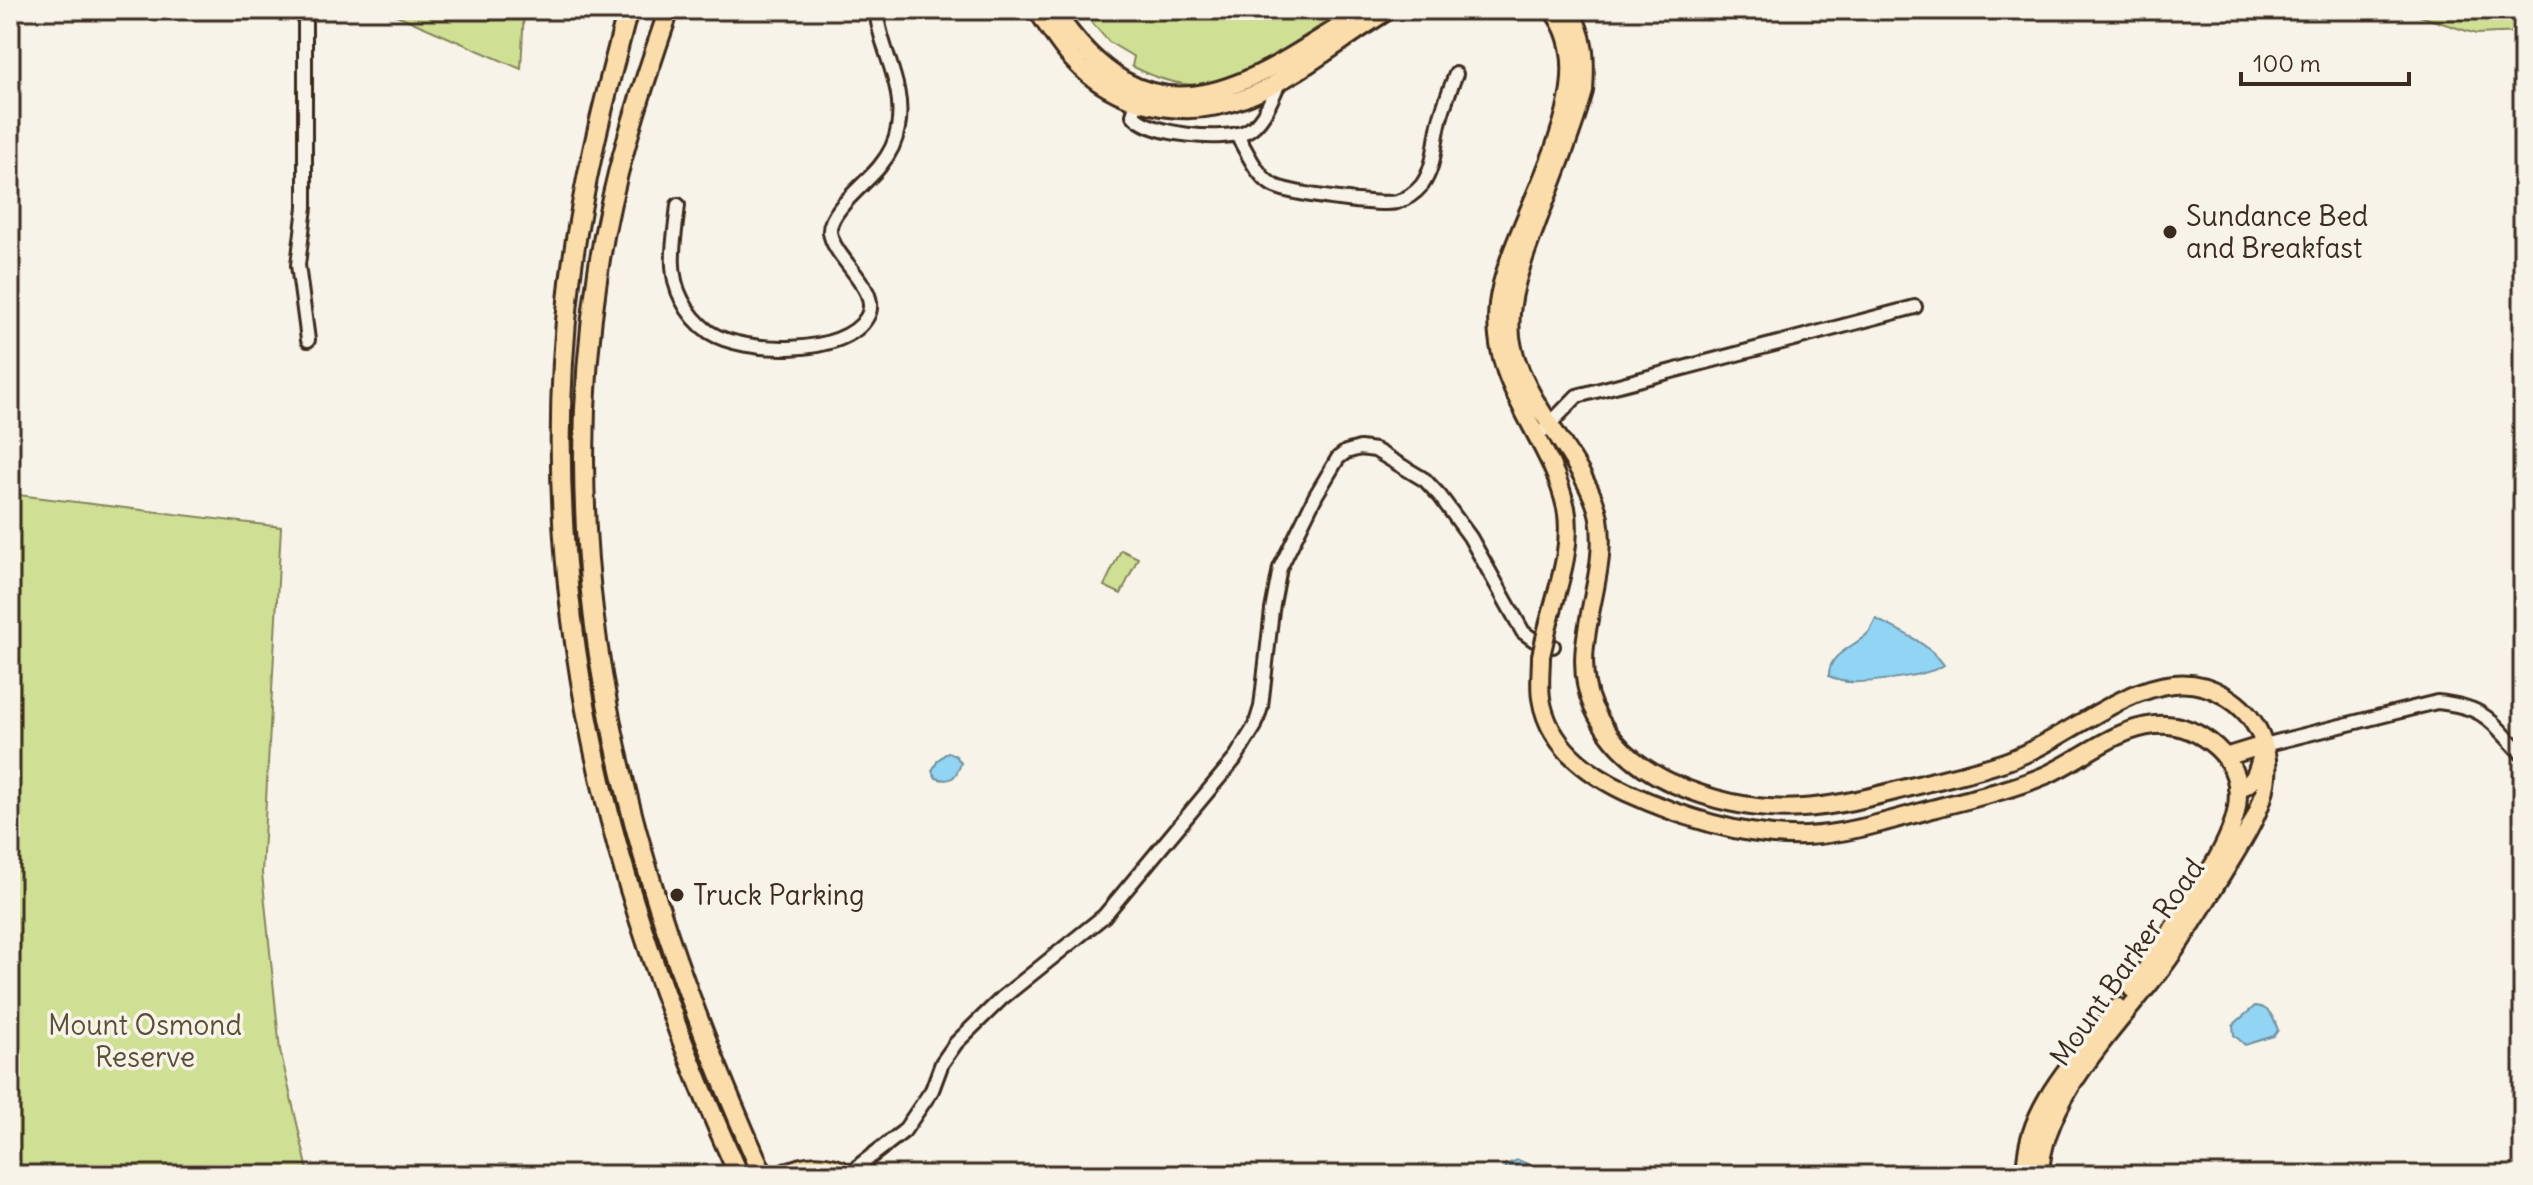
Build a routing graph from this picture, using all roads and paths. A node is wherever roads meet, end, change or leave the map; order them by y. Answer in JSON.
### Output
{"nodes":[{"id":1,"x":305,"y":10,"type":"edge"},
{"id":2,"x":628,"y":10,"type":"edge"},
{"id":3,"x":669,"y":10,"type":"edge"},
{"id":4,"x":876,"y":10,"type":"edge"},
{"id":5,"x":1037,"y":10,"type":"edge"},
{"id":6,"x":1054,"y":10,"type":"edge"},
{"id":7,"x":1365,"y":10,"type":"edge"},
{"id":8,"x":1389,"y":10,"type":"edge"},
{"id":9,"x":1552,"y":10,"type":"edge"},
{"id":10,"x":1569,"y":10,"type":"edge"},
{"id":11,"x":1456,"y":74,"type":"dead end"},
{"id":12,"x":1281,"y":79,"type":"junction"},
{"id":13,"x":1138,"y":96,"type":"junction"},
{"id":14,"x":1236,"y":134,"type":"junction"},
{"id":15,"x":678,"y":205,"type":"dead end"},
{"id":16,"x":1915,"y":307,"type":"dead end"},
{"id":17,"x":308,"y":340,"type":"dead end"},
{"id":18,"x":1543,"y":430,"type":"junction"},
{"id":19,"x":1547,"y":645,"type":"junction"},
{"id":20,"x":2264,"y":745,"type":"junction"},
{"id":21,"x":2523,"y":755,"type":"edge"},
{"id":22,"x":2225,"y":757,"type":"junction"},
{"id":23,"x":2237,"y":788,"type":"junction"},
{"id":24,"x":762,"y":1172,"type":"edge"},
{"id":25,"x":853,"y":1173,"type":"edge"},
{"id":26,"x":739,"y":1175,"type":"edge"},
{"id":27,"x":783,"y":1175,"type":"edge"},
{"id":28,"x":2026,"y":1175,"type":"edge"},
{"id":29,"x":2040,"y":1175,"type":"edge"}],
"edges":[{"from":1,"to":17,"type":"street"},
{"from":2,"to":26,"type":"highway"},
{"from":3,"to":24,"type":"highway"},
{"from":4,"to":15,"type":"street"},
{"from":5,"to":13,"type":"main road"},
{"from":6,"to":13,"type":"main road"},
{"from":7,"to":13,"type":"main road"},
{"from":8,"to":12,"type":"main road"},
{"from":9,"to":18,"type":"main road","name":"Mount Barker Road"},
{"from":10,"to":18,"type":"main road","name":"Mount Barker Road"},
{"from":11,"to":14,"type":"street"},
{"from":12,"to":13,"type":"main road"},
{"from":12,"to":14,"type":"street"},
{"from":13,"to":14,"type":"street"},
{"from":16,"to":18,"type":"street"},
{"from":18,"to":19,"type":"main road","name":"Mount Barker Road"},
{"from":18,"to":20,"type":"main road","name":"Mount Barker Road"},
{"from":19,"to":22,"type":"main road","name":"Mount Barker Road"},
{"from":19,"to":25,"type":"street"},
{"from":20,"to":21,"type":"street"},
{"from":20,"to":22,"type":"main road"},
{"from":20,"to":23,"type":"main road"},
{"from":20,"to":29,"type":"main road","name":"Mount Barker Road"},
{"from":22,"to":23,"type":"main road","name":"Mount Barker Road"},
{"from":23,"to":28,"type":"main road","name":"Mount Barker Road"},
{"from":25,"to":27,"type":"highway"}]}
